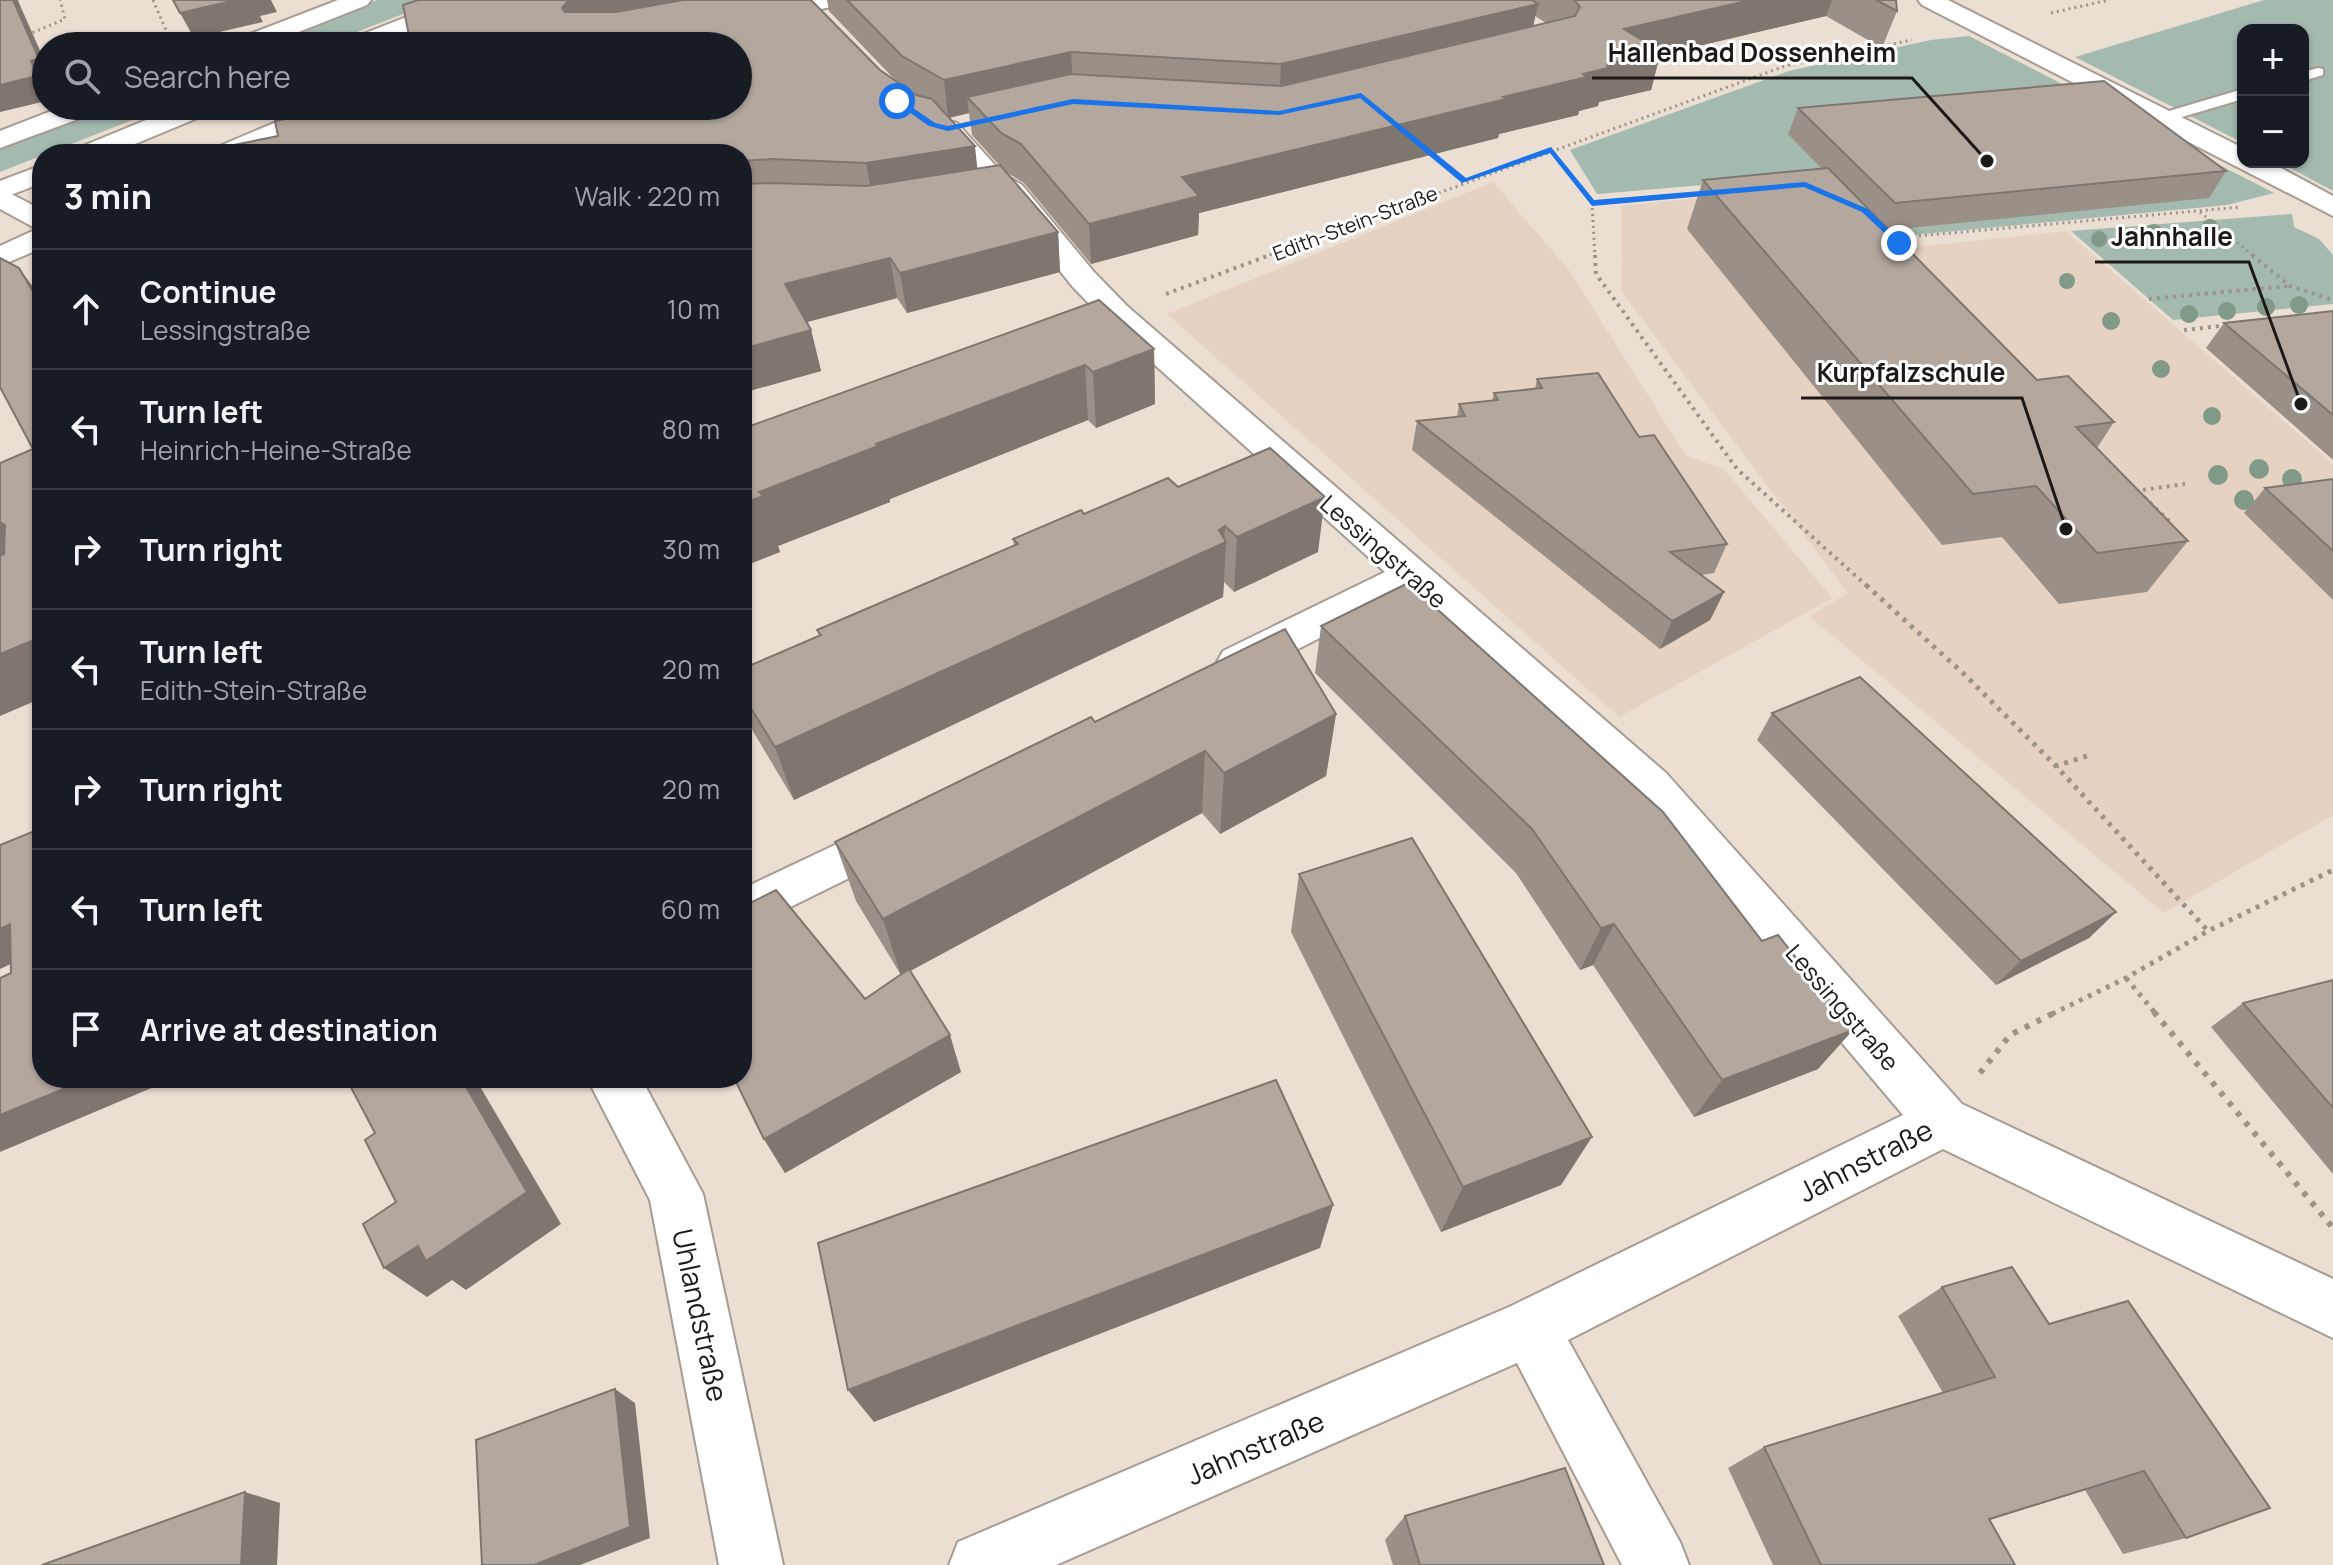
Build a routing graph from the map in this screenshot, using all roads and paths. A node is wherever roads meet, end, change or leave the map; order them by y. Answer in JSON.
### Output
{"nodes":[{"id":1,"x":60,"y":0,"type":"edge"},
{"id":2,"x":153,"y":0,"type":"edge"},
{"id":3,"x":359,"y":0,"type":"edge"},
{"id":4,"x":471,"y":0,"type":"edge"},
{"id":5,"x":1930,"y":0,"type":"edge"},
{"id":6,"x":818,"y":2,"type":"edge"},
{"id":7,"x":730,"y":19,"type":"edge"},
{"id":8,"x":1980,"y":25,"type":"junction"},
{"id":9,"x":32,"y":32,"type":"edge"},
{"id":10,"x":32,"y":32,"type":"edge"},
{"id":11,"x":167,"y":32,"type":"edge"},
{"id":12,"x":277,"y":32,"type":"edge"},
{"id":13,"x":390,"y":32,"type":"edge"},
{"id":14,"x":836,"y":37,"type":"edge"},
{"id":15,"x":15,"y":39,"type":"edge"},
{"id":16,"x":2237,"y":96,"type":"edge"},
{"id":17,"x":909,"y":109,"type":"edge"},
{"id":18,"x":2165,"y":117,"type":"junction"},
{"id":19,"x":52,"y":120,"type":"edge"},
{"id":20,"x":169,"y":120,"type":"edge"},
{"id":21,"x":304,"y":120,"type":"edge"},
{"id":22,"x":0,"y":140,"type":"edge"},
{"id":23,"x":1419,"y":143,"type":"edge"},
{"id":24,"x":112,"y":144,"type":"edge"},
{"id":25,"x":248,"y":144,"type":"edge"},
{"id":26,"x":1551,"y":150,"type":"junction"},
{"id":27,"x":2237,"y":156,"type":"edge"},
{"id":28,"x":2260,"y":168,"type":"edge"},
{"id":29,"x":32,"y":177,"type":"edge"},
{"id":30,"x":1465,"y":181,"type":"junction"},
{"id":31,"x":2302,"y":190,"type":"junction"},
{"id":32,"x":0,"y":191,"type":"edge"},
{"id":33,"x":1012,"y":191,"type":"junction"},
{"id":34,"x":1711,"y":193,"type":"edge"},
{"id":35,"x":0,"y":197,"type":"edge"},
{"id":36,"x":966,"y":199,"type":"edge"},
{"id":37,"x":1592,"y":203,"type":"junction"},
{"id":38,"x":2333,"y":207,"type":"edge"},
{"id":39,"x":2199,"y":211,"type":"junction"},
{"id":40,"x":32,"y":216,"type":"edge"},
{"id":41,"x":1889,"y":233,"type":"edge"},
{"id":42,"x":32,"y":242,"type":"edge"},
{"id":43,"x":0,"y":257,"type":"edge"},
{"id":44,"x":2290,"y":286,"type":"junction"},
{"id":45,"x":2149,"y":299,"type":"dead end"},
{"id":46,"x":2333,"y":300,"type":"edge"},
{"id":47,"x":1102,"y":319,"type":"junction"},
{"id":48,"x":2243,"y":323,"type":"edge"},
{"id":49,"x":2184,"y":330,"type":"dead end"},
{"id":50,"x":2185,"y":484,"type":"dead end"},
{"id":51,"x":2138,"y":491,"type":"junction"},
{"id":52,"x":2122,"y":493,"type":"edge"},
{"id":53,"x":2172,"y":524,"type":"edge"},
{"id":54,"x":1411,"y":575,"type":"junction"},
{"id":55,"x":1198,"y":682,"type":"edge"},
{"id":56,"x":2087,"y":756,"type":"dead end"},
{"id":57,"x":2056,"y":766,"type":"junction"},
{"id":58,"x":927,"y":818,"type":"edge"},
{"id":59,"x":2333,"y":870,"type":"edge"},
{"id":60,"x":752,"y":906,"type":"edge"},
{"id":61,"x":2208,"y":931,"type":"junction"},
{"id":62,"x":2126,"y":978,"type":"junction"},
{"id":63,"x":618,"y":1088,"type":"edge"},
{"id":64,"x":1943,"y":1122,"type":"junction"},
{"id":65,"x":2333,"y":1228,"type":"edge"},
{"id":66,"x":2333,"y":1309,"type":"edge"},
{"id":67,"x":1530,"y":1328,"type":"junction"},
{"id":68,"x":751,"y":1565,"type":"edge"},
{"id":69,"x":981,"y":1565,"type":"edge"},
{"id":70,"x":1657,"y":1565,"type":"edge"}],
"edges":[{"from":1,"to":10,"type":"path"},
{"from":2,"to":11,"type":"path"},
{"from":3,"to":12,"type":"street"},
{"from":4,"to":13,"type":"street"},
{"from":5,"to":8,"type":"street"},
{"from":6,"to":7,"type":"street"},
{"from":6,"to":14,"type":"street"},
{"from":8,"to":18,"type":"street"},
{"from":8,"to":26,"type":"path","name":"Edith-Stein-Straße"},
{"from":9,"to":15,"type":"path"},
{"from":16,"to":18,"type":"lane"},
{"from":17,"to":33,"type":"street","name":"Lessingstraße"},
{"from":18,"to":27,"type":"street"},
{"from":19,"to":22,"type":"street"},
{"from":20,"to":24,"type":"street"},
{"from":21,"to":25,"type":"street"},
{"from":23,"to":30,"type":"path"},
{"from":26,"to":30,"type":"path","name":"Edith-Stein-Straße"},
{"from":26,"to":37,"type":"path"},
{"from":28,"to":31,"type":"street"},
{"from":29,"to":32,"type":"street"},
{"from":30,"to":47,"type":"path","name":"Edith-Stein-Straße"},
{"from":31,"to":38,"type":"street"},
{"from":31,"to":39,"type":"path"},
{"from":33,"to":36,"type":"street"},
{"from":33,"to":47,"type":"street","name":"Lessingstraße"},
{"from":34,"to":37,"type":"path"},
{"from":35,"to":40,"type":"street"},
{"from":37,"to":57,"type":"path"},
{"from":39,"to":41,"type":"path"},
{"from":39,"to":44,"type":"path"},
{"from":42,"to":43,"type":"street"},
{"from":44,"to":45,"type":"path"},
{"from":44,"to":46,"type":"path"},
{"from":47,"to":54,"type":"street","name":"Lessingstraße"},
{"from":48,"to":49,"type":"path"},
{"from":50,"to":51,"type":"path"},
{"from":51,"to":52,"type":"path"},
{"from":51,"to":53,"type":"path"},
{"from":54,"to":55,"type":"street"},
{"from":54,"to":64,"type":"street","name":"Lessingstraße"},
{"from":56,"to":57,"type":"path"},
{"from":57,"to":61,"type":"path"},
{"from":58,"to":60,"type":"street"},
{"from":59,"to":61,"type":"path"},
{"from":61,"to":62,"type":"path"},
{"from":62,"to":64,"type":"path"},
{"from":62,"to":65,"type":"path"},
{"from":63,"to":68,"type":"street","name":"Uhlandstraße"},
{"from":64,"to":66,"type":"street","name":"Jahnstraße"},
{"from":64,"to":67,"type":"street","name":"Jahnstraße"},
{"from":67,"to":69,"type":"street","name":"Jahnstraße"},
{"from":67,"to":70,"type":"street"}]}
